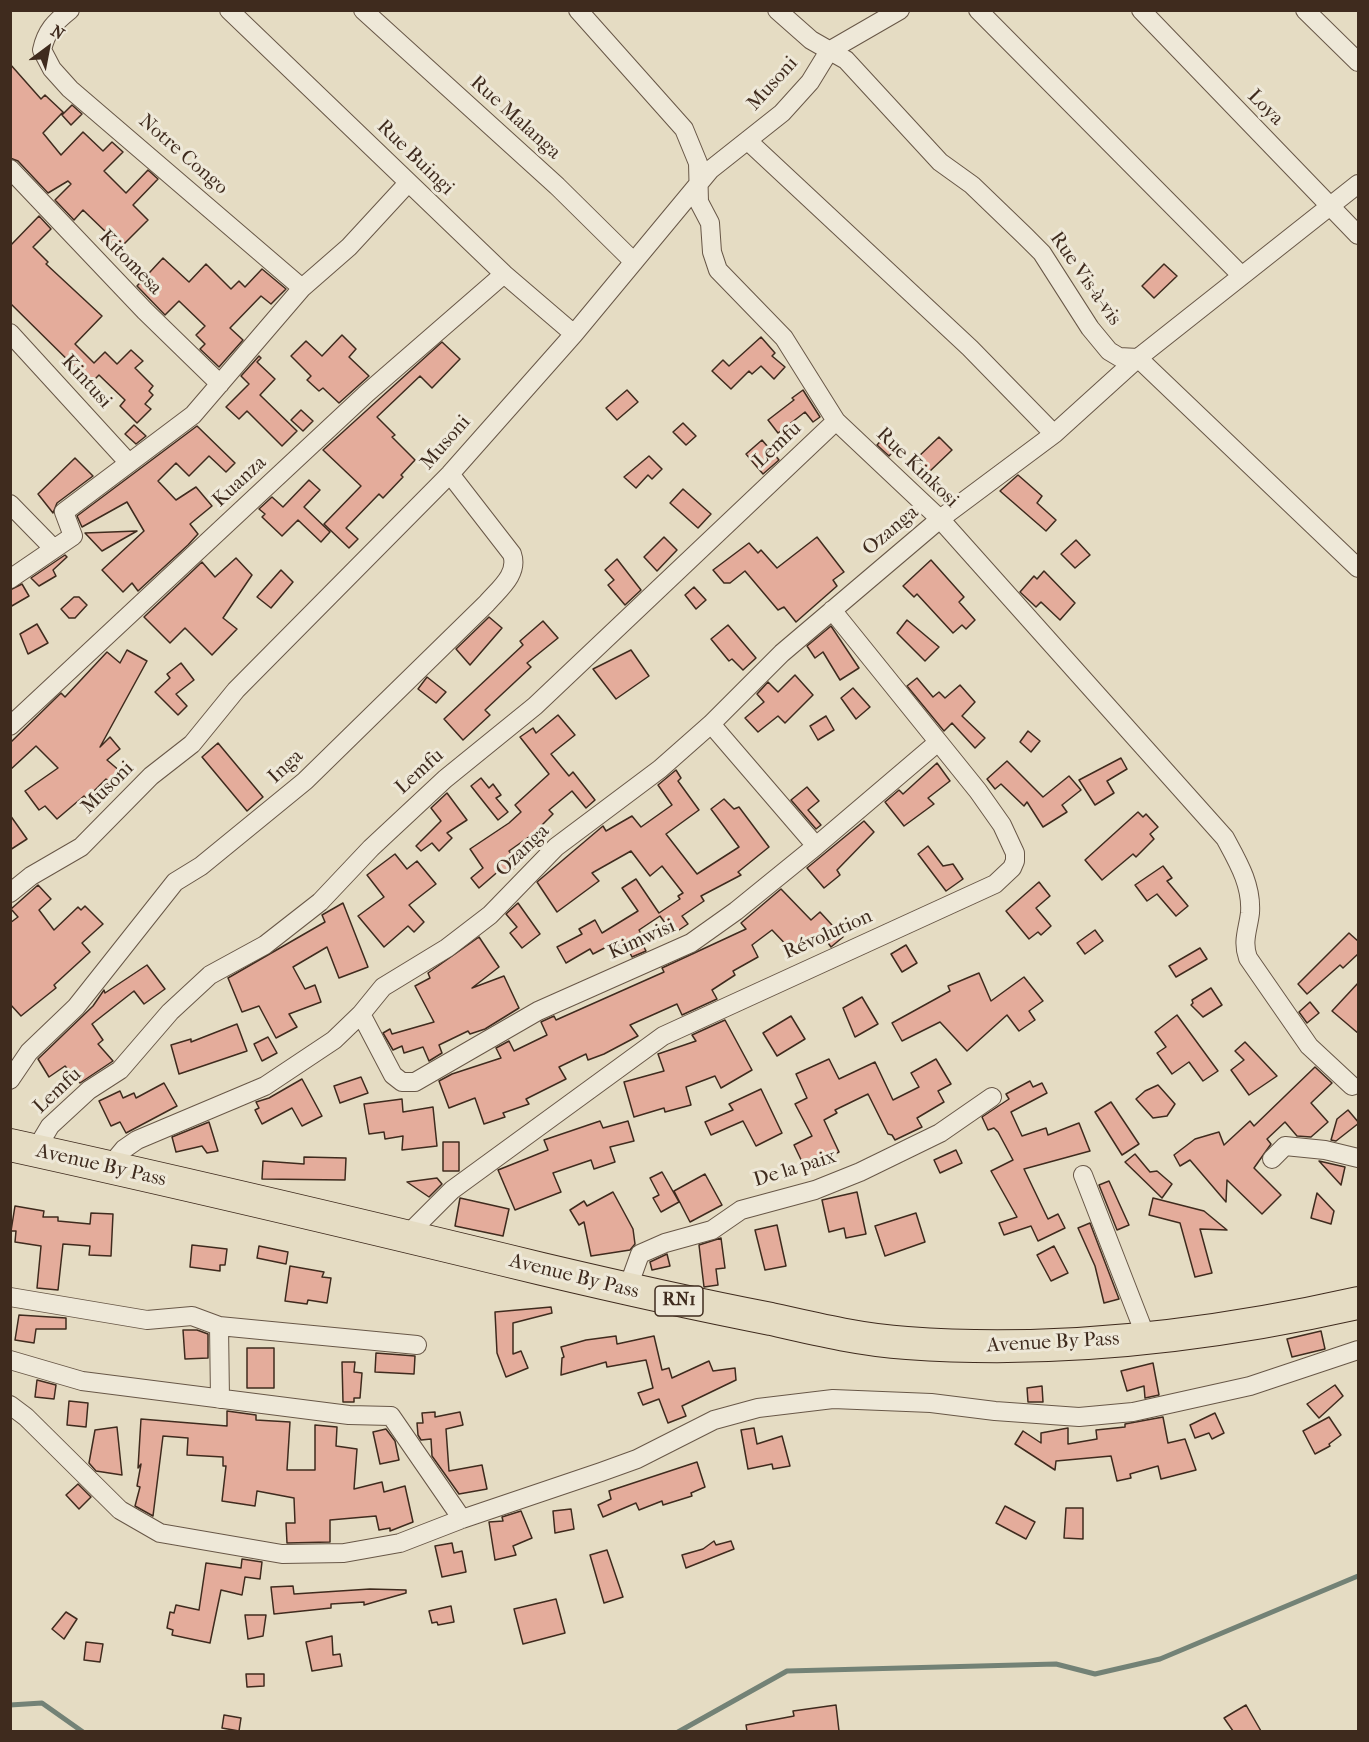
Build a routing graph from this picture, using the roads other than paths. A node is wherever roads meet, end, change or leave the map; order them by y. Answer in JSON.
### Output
{"nodes":[{"id":1,"x":70,"y":10,"type":"edge"},
{"id":2,"x":229,"y":10,"type":"edge"},
{"id":3,"x":363,"y":10,"type":"edge"},
{"id":4,"x":578,"y":10,"type":"edge"},
{"id":5,"x":777,"y":10,"type":"edge"},
{"id":6,"x":900,"y":10,"type":"edge"},
{"id":7,"x":978,"y":10,"type":"edge"},
{"id":8,"x":1141,"y":10,"type":"edge"},
{"id":9,"x":1305,"y":10,"type":"edge"},
{"id":10,"x":829,"y":51,"type":"junction"},
{"id":11,"x":1359,"y":62,"type":"edge"},
{"id":12,"x":748,"y":141,"type":"junction"},
{"id":13,"x":10,"y":169,"type":"edge"},
{"id":14,"x":408,"y":183,"type":"junction"},
{"id":15,"x":699,"y":183,"type":"junction"},
{"id":16,"x":1359,"y":184,"type":"edge"},
{"id":17,"x":1331,"y":207,"type":"junction"},
{"id":18,"x":1359,"y":235,"type":"edge"},
{"id":19,"x":634,"y":262,"type":"junction"},
{"id":20,"x":504,"y":274,"type":"junction"},
{"id":21,"x":1241,"y":275,"type":"junction"},
{"id":22,"x":302,"y":288,"type":"junction"},
{"id":23,"x":10,"y":333,"type":"edge"},
{"id":24,"x":574,"y":334,"type":"junction"},
{"id":25,"x":1138,"y":358,"type":"junction"},
{"id":26,"x":220,"y":384,"type":"junction"},
{"id":27,"x":836,"y":421,"type":"junction"},
{"id":28,"x":1054,"y":434,"type":"junction"},
{"id":29,"x":128,"y":462,"type":"junction"},
{"id":30,"x":450,"y":474,"type":"junction"},
{"id":31,"x":10,"y":504,"type":"edge"},
{"id":32,"x":940,"y":519,"type":"junction"},
{"id":33,"x":54,"y":549,"type":"junction"},
{"id":34,"x":1359,"y":568,"type":"edge"},
{"id":35,"x":10,"y":579,"type":"edge"},
{"id":36,"x":832,"y":610,"type":"junction"},
{"id":37,"x":711,"y":724,"type":"junction"},
{"id":38,"x":10,"y":726,"type":"edge"},
{"id":39,"x":937,"y":743,"type":"junction"},
{"id":40,"x":816,"y":846,"type":"junction"},
{"id":41,"x":10,"y":893,"type":"edge"},
{"id":42,"x":361,"y":1014,"type":"junction"},
{"id":43,"x":10,"y":1080,"type":"edge"},
{"id":44,"x":1356,"y":1087,"type":"edge"},
{"id":45,"x":992,"y":1097,"type":"dead end"},
{"id":46,"x":23,"y":1148,"type":"edge"},
{"id":47,"x":1359,"y":1158,"type":"edge"},
{"id":48,"x":1272,"y":1159,"type":"dead end"},
{"id":49,"x":109,"y":1167,"type":"junction"},
{"id":50,"x":1083,"y":1175,"type":"dead end"},
{"id":51,"x":406,"y":1236,"type":"junction"},
{"id":52,"x":627,"y":1290,"type":"junction"},
{"id":53,"x":10,"y":1297,"type":"edge"},
{"id":54,"x":1359,"y":1303,"type":"edge"},
{"id":55,"x":219,"y":1326,"type":"junction"},
{"id":56,"x":1146,"y":1337,"type":"junction"},
{"id":57,"x":417,"y":1345,"type":"dead end"},
{"id":58,"x":1359,"y":1350,"type":"edge"},
{"id":59,"x":10,"y":1360,"type":"edge"},
{"id":60,"x":220,"y":1399,"type":"junction"},
{"id":61,"x":10,"y":1405,"type":"edge"},
{"id":62,"x":462,"y":1519,"type":"junction"}],
"edges":[{"from":1,"to":22,"type":"street","name":"Notre Congo"},
{"from":2,"to":14,"type":"street","name":"Rue Buingi"},
{"from":3,"to":19,"type":"street","name":"Rue Malanga"},
{"from":4,"to":15,"type":"street","name":"Rue Kinkosi"},
{"from":5,"to":10,"type":"street","name":"Rue Vis-à-vis"},
{"from":6,"to":10,"type":"street"},
{"from":7,"to":21,"type":"street"},
{"from":8,"to":17,"type":"street","name":"Loya"},
{"from":9,"to":11,"type":"street"},
{"from":10,"to":12,"type":"street","name":"Musoni"},
{"from":10,"to":25,"type":"street","name":"Rue Vis-à-vis"},
{"from":12,"to":15,"type":"street","name":"Musoni"},
{"from":12,"to":28,"type":"street"},
{"from":13,"to":26,"type":"street","name":"Kitomesa"},
{"from":14,"to":20,"type":"street","name":"Rue Buingi"},
{"from":14,"to":22,"type":"street"},
{"from":15,"to":19,"type":"street","name":"Musoni"},
{"from":15,"to":27,"type":"street","name":"Rue Kinkosi"},
{"from":16,"to":17,"type":"street","name":"Ozanga"},
{"from":17,"to":18,"type":"street","name":"Loya"},
{"from":17,"to":21,"type":"street","name":"Ozanga"},
{"from":19,"to":24,"type":"street","name":"Musoni"},
{"from":20,"to":24,"type":"street","name":"Rue Buingi"},
{"from":20,"to":38,"type":"street","name":"Kuanza"},
{"from":21,"to":25,"type":"street","name":"Ozanga"},
{"from":22,"to":26,"type":"street"},
{"from":23,"to":29,"type":"street","name":"Kintusi"},
{"from":24,"to":30,"type":"street","name":"Musoni"},
{"from":25,"to":28,"type":"street","name":"Ozanga"},
{"from":25,"to":34,"type":"street"},
{"from":26,"to":29,"type":"street"},
{"from":27,"to":32,"type":"street","name":"Rue Kinkosi"},
{"from":27,"to":46,"type":"street","name":"Lemfu"},
{"from":28,"to":32,"type":"street","name":"Ozanga"},
{"from":29,"to":33,"type":"street"},
{"from":30,"to":41,"type":"street","name":"Musoni"},
{"from":30,"to":43,"type":"street","name":"Inga"},
{"from":31,"to":33,"type":"street"},
{"from":32,"to":36,"type":"street","name":"Ozanga"},
{"from":32,"to":44,"type":"street","name":"Rue Kinkosi"},
{"from":33,"to":35,"type":"street"},
{"from":36,"to":37,"type":"street","name":"Ozanga"},
{"from":36,"to":39,"type":"street","name":"Révolution"},
{"from":37,"to":40,"type":"street"},
{"from":37,"to":42,"type":"street","name":"Ozanga"},
{"from":39,"to":40,"type":"street","name":"Kimwisi"},
{"from":39,"to":51,"type":"street","name":"Révolution"},
{"from":40,"to":42,"type":"street","name":"Kimwisi"},
{"from":42,"to":49,"type":"street","name":"Ozanga"},
{"from":45,"to":52,"type":"street","name":"De la paix"},
{"from":46,"to":49,"type":"highway","name":"Avenue By Pass","number":"RN1"},
{"from":47,"to":48,"type":"street"},
{"from":49,"to":51,"type":"highway","name":"Avenue By Pass","number":"RN1"},
{"from":50,"to":56,"type":"street"},
{"from":51,"to":52,"type":"highway","name":"Avenue By Pass","number":"RN1"},
{"from":52,"to":56,"type":"highway","name":"Avenue By Pass","number":"RN1"},
{"from":53,"to":55,"type":"street"},
{"from":54,"to":56,"type":"highway","name":"Avenue By Pass","number":"RN1"},
{"from":55,"to":57,"type":"street"},
{"from":55,"to":60,"type":"street"},
{"from":58,"to":62,"type":"street"},
{"from":59,"to":60,"type":"street"},
{"from":60,"to":62,"type":"street"},
{"from":61,"to":62,"type":"street"}]}
